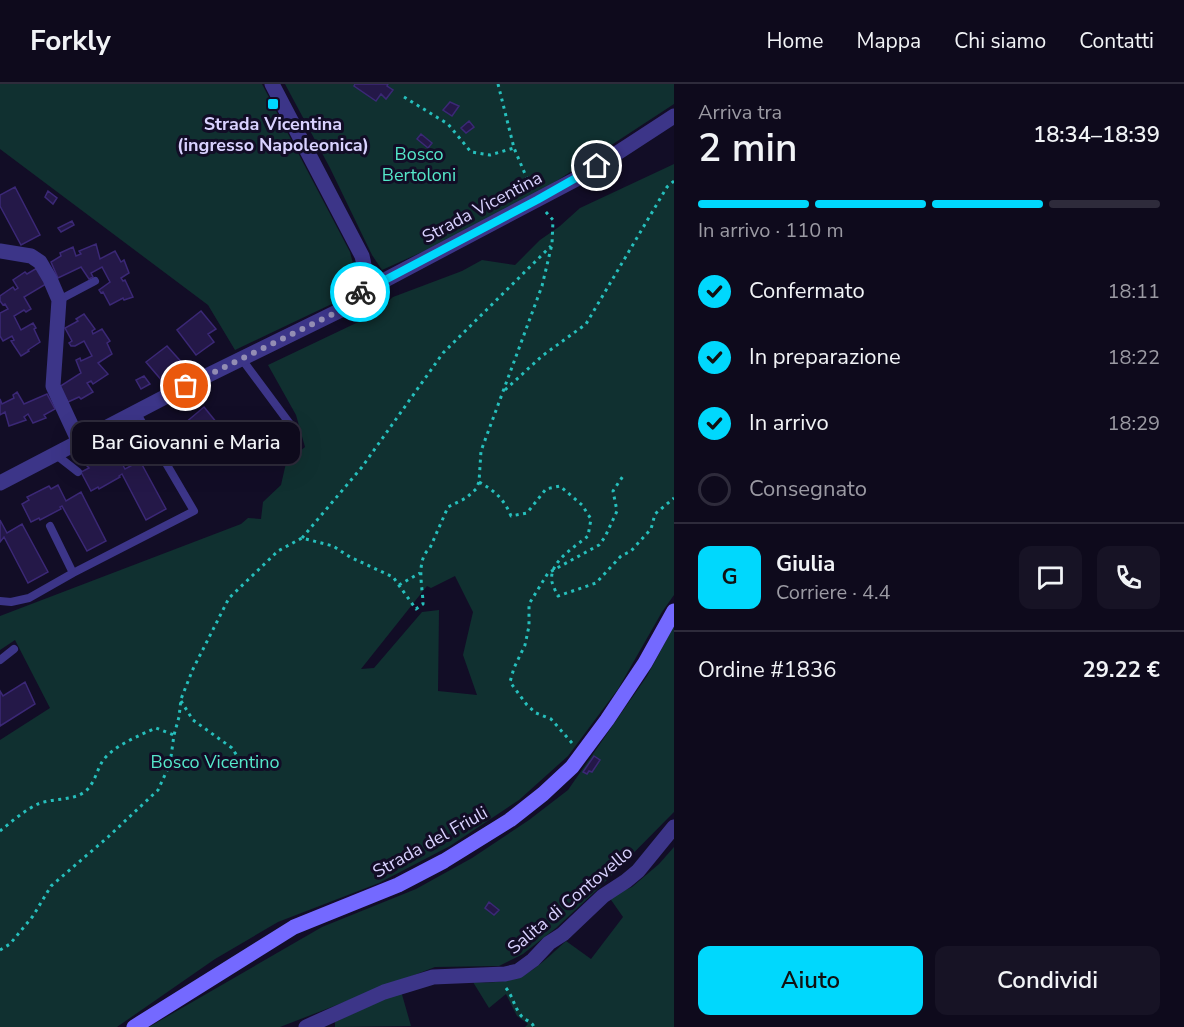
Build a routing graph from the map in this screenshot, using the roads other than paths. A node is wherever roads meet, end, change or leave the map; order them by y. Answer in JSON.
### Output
{"nodes":[{"id":1,"x":272,"y":84,"type":"edge"},
{"id":2,"x":674,"y":116,"type":"edge"},
{"id":3,"x":0,"y":251,"type":"edge"},
{"id":4,"x":95,"y":281,"type":"dead end"},
{"id":5,"x":364,"y":285,"type":"junction"},
{"id":6,"x":59,"y":300,"type":"junction"},
{"id":7,"x":241,"y":358,"type":"junction"},
{"id":8,"x":136,"y":412,"type":"junction"},
{"id":9,"x":290,"y":424,"type":"dead end"},
{"id":10,"x":79,"y":442,"type":"junction"},
{"id":11,"x":55,"y":454,"type":"junction"},
{"id":12,"x":78,"y":472,"type":"dead end"},
{"id":13,"x":1,"y":482,"type":"edge"},
{"id":14,"x":50,"y":526,"type":"dead end"},
{"id":15,"x":73,"y":573,"type":"junction"},
{"id":16,"x":0,"y":601,"type":"edge"},
{"id":17,"x":674,"y":611,"type":"edge"},
{"id":18,"x":14,"y":649,"type":"dead end"},
{"id":19,"x":0,"y":660,"type":"edge"},
{"id":20,"x":674,"y":827,"type":"edge"},
{"id":21,"x":134,"y":1027,"type":"edge"},
{"id":22,"x":306,"y":1027,"type":"edge"}],
"edges":[{"from":1,"to":5,"type":"street"},
{"from":2,"to":5,"type":"street","name":"Strada Vicentina"},
{"from":3,"to":6,"type":"street"},
{"from":4,"to":6,"type":"lane"},
{"from":5,"to":7,"type":"street"},
{"from":6,"to":10,"type":"street"},
{"from":7,"to":8,"type":"street"},
{"from":7,"to":9,"type":"lane"},
{"from":8,"to":10,"type":"street"},
{"from":8,"to":15,"type":"lane"},
{"from":10,"to":11,"type":"street"},
{"from":11,"to":12,"type":"lane"},
{"from":11,"to":13,"type":"street"},
{"from":14,"to":15,"type":"lane"},
{"from":15,"to":16,"type":"lane"},
{"from":17,"to":21,"type":"main road","name":"Strada del Friuli"},
{"from":18,"to":19,"type":"lane"},
{"from":20,"to":22,"type":"street","name":"Salita di Contovello"}]}
